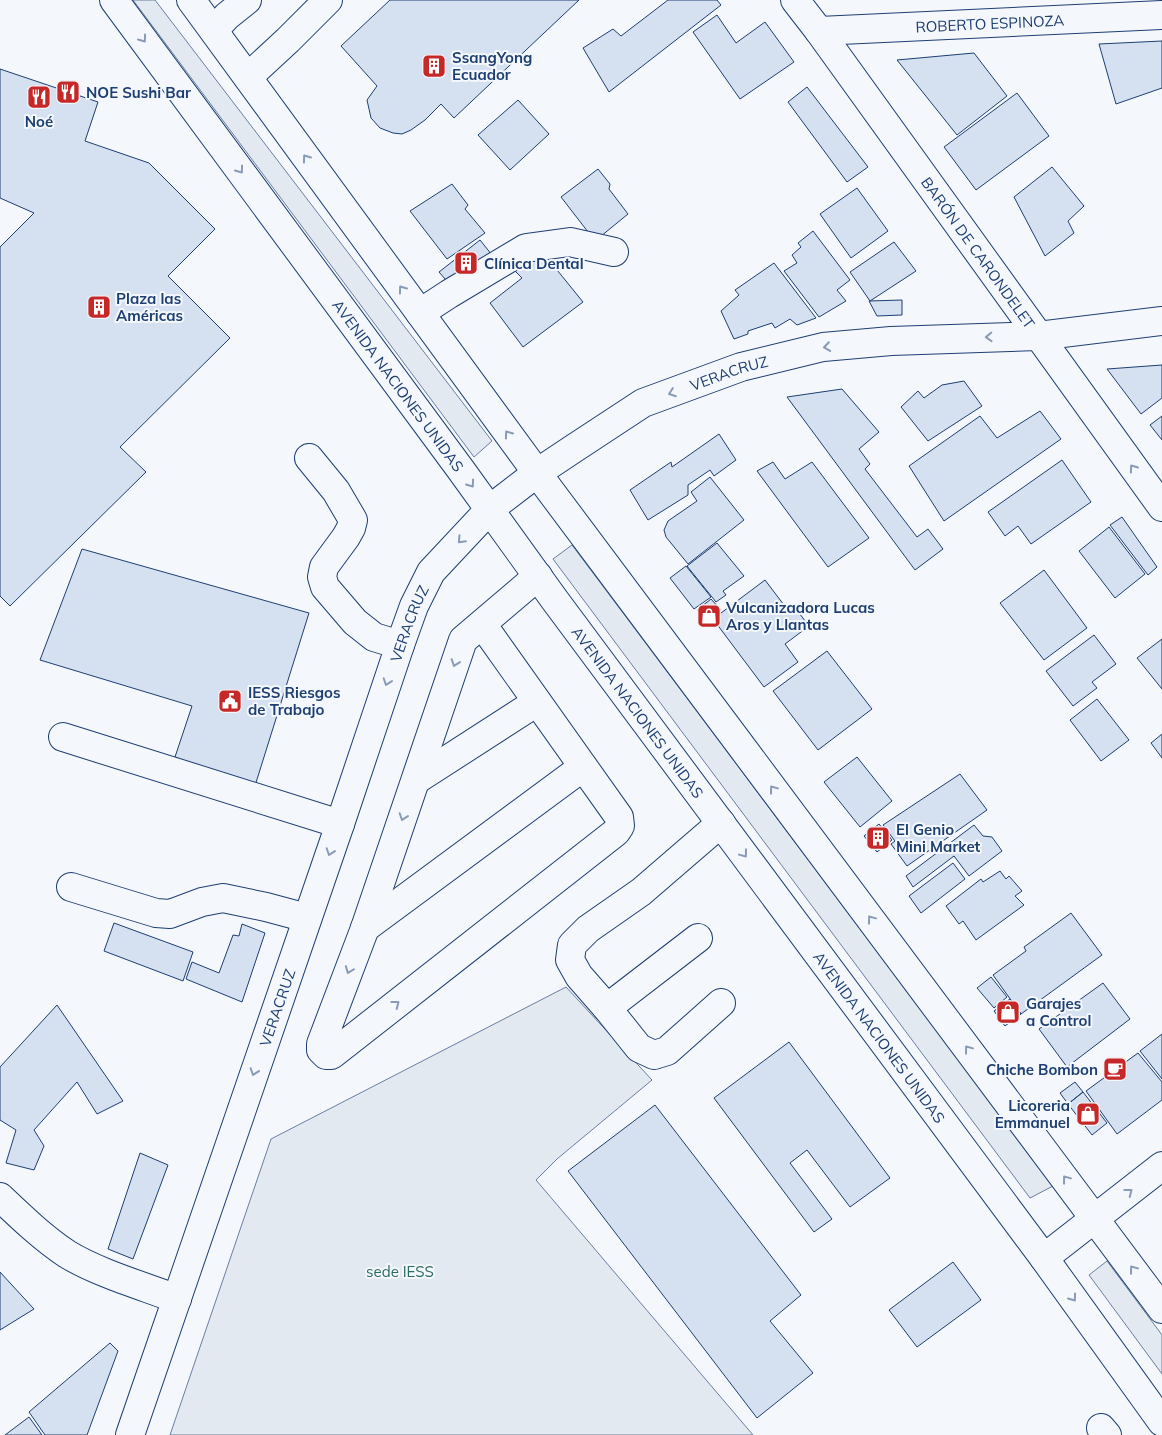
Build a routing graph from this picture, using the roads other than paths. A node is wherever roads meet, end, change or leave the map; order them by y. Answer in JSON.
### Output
{"nodes":[{"id":1,"x":114,"y":0,"type":"edge"},
{"id":2,"x":192,"y":0,"type":"edge"},
{"id":3,"x":247,"y":0,"type":"edge"},
{"id":4,"x":328,"y":0,"type":"edge"},
{"id":5,"x":795,"y":0,"type":"edge"},
{"id":6,"x":1162,"y":15,"type":"edge"},
{"id":7,"x":214,"y":30,"type":"junction"},
{"id":8,"x":819,"y":31,"type":"junction"},
{"id":9,"x":248,"y":78,"type":"junction"},
{"id":10,"x":614,"y":252,"type":"dead end"},
{"id":11,"x":420,"y":313,"type":"junction"},
{"id":12,"x":1162,"y":321,"type":"edge"},
{"id":13,"x":1038,"y":336,"type":"junction"},
{"id":14,"x":309,"y":458,"type":"dead end"},
{"id":15,"x":537,"y":474,"type":"junction"},
{"id":16,"x":1162,"y":507,"type":"edge"},
{"id":17,"x":490,"y":509,"type":"junction"},
{"id":18,"x":538,"y":576,"type":"junction"},
{"id":19,"x":482,"y":624,"type":"junction"},
{"id":20,"x":400,"y":645,"type":"junction"},
{"id":21,"x":537,"y":702,"type":"junction"},
{"id":22,"x":63,"y":737,"type":"dead end"},
{"id":23,"x":583,"y":767,"type":"junction"},
{"id":24,"x":416,"y":780,"type":"junction"},
{"id":25,"x":721,"y":823,"type":"junction"},
{"id":26,"x":340,"y":824,"type":"junction"},
{"id":27,"x":71,"y":887,"type":"dead end"},
{"id":28,"x":307,"y":918,"type":"junction"},
{"id":29,"x":365,"y":928,"type":"junction"},
{"id":30,"x":698,"y":938,"type":"dead end"},
{"id":31,"x":721,"y":1003,"type":"dead end"},
{"id":32,"x":607,"y":1008,"type":"junction"},
{"id":33,"x":1162,"y":1166,"type":"edge"},
{"id":34,"x":0,"y":1198,"type":"edge"},
{"id":35,"x":1095,"y":1218,"type":"junction"},
{"id":36,"x":1044,"y":1258,"type":"junction"},
{"id":37,"x":177,"y":1299,"type":"junction"},
{"id":38,"x":1162,"y":1309,"type":"edge"},
{"id":39,"x":1162,"y":1422,"type":"edge"},
{"id":40,"x":130,"y":1435,"type":"edge"}],
"edges":[{"from":1,"to":17,"type":"main road","name":"AVENIDA NACIONES UNIDAS","one_way":true},
{"from":2,"to":7,"type":"main road"},
{"from":3,"to":7,"type":"main road"},
{"from":4,"to":9,"type":"main road"},
{"from":5,"to":8,"type":"main road","name":"BARÓN DE CARONDELET"},
{"from":6,"to":8,"type":"main road","name":"ROBERTO ESPINOZA"},
{"from":7,"to":9,"type":"main road"},
{"from":8,"to":13,"type":"main road","name":"BARÓN DE CARONDELET"},
{"from":11,"to":9,"type":"main road","one_way":true},
{"from":10,"to":11,"type":"main road"},
{"from":15,"to":11,"type":"main road","one_way":true},
{"from":12,"to":13,"type":"main road","name":"VERACRUZ"},
{"from":13,"to":15,"type":"main road","name":"VERACRUZ","one_way":true},
{"from":16,"to":13,"type":"main road","name":"BARÓN DE CARONDELET","one_way":true},
{"from":14,"to":20,"type":"main road"},
{"from":15,"to":17,"type":"main road","name":"VERACRUZ"},
{"from":35,"to":15,"type":"main road","one_way":true},
{"from":17,"to":18,"type":"main road","name":"AVENIDA NACIONES UNIDAS"},
{"from":17,"to":20,"type":"main road","name":"VERACRUZ","one_way":true},
{"from":18,"to":19,"type":"main road"},
{"from":18,"to":25,"type":"main road","name":"AVENIDA NACIONES UNIDAS"},
{"from":19,"to":21,"type":"main road"},
{"from":19,"to":24,"type":"main road","one_way":true},
{"from":20,"to":26,"type":"main road","name":"VERACRUZ","one_way":true},
{"from":21,"to":23,"type":"main road"},
{"from":21,"to":24,"type":"main road"},
{"from":22,"to":26,"type":"main road"},
{"from":23,"to":29,"type":"main road"},
{"from":29,"to":23,"type":"main road","one_way":true},
{"from":24,"to":29,"type":"main road","one_way":true},
{"from":25,"to":32,"type":"main road"},
{"from":25,"to":36,"type":"main road","name":"AVENIDA NACIONES UNIDAS","one_way":true},
{"from":26,"to":28,"type":"main road","name":"VERACRUZ","one_way":true},
{"from":27,"to":28,"type":"main road"},
{"from":28,"to":37,"type":"main road","name":"VERACRUZ","one_way":true},
{"from":30,"to":32,"type":"main road"},
{"from":31,"to":32,"type":"main road"},
{"from":35,"to":33,"type":"main road","one_way":true},
{"from":34,"to":37,"type":"main road"},
{"from":35,"to":36,"type":"main road"},
{"from":38,"to":35,"type":"main road","one_way":true},
{"from":36,"to":39,"type":"main road","name":"AVENIDA NACIONES UNIDAS","one_way":true},
{"from":37,"to":40,"type":"main road","name":"VERACRUZ"}]}
